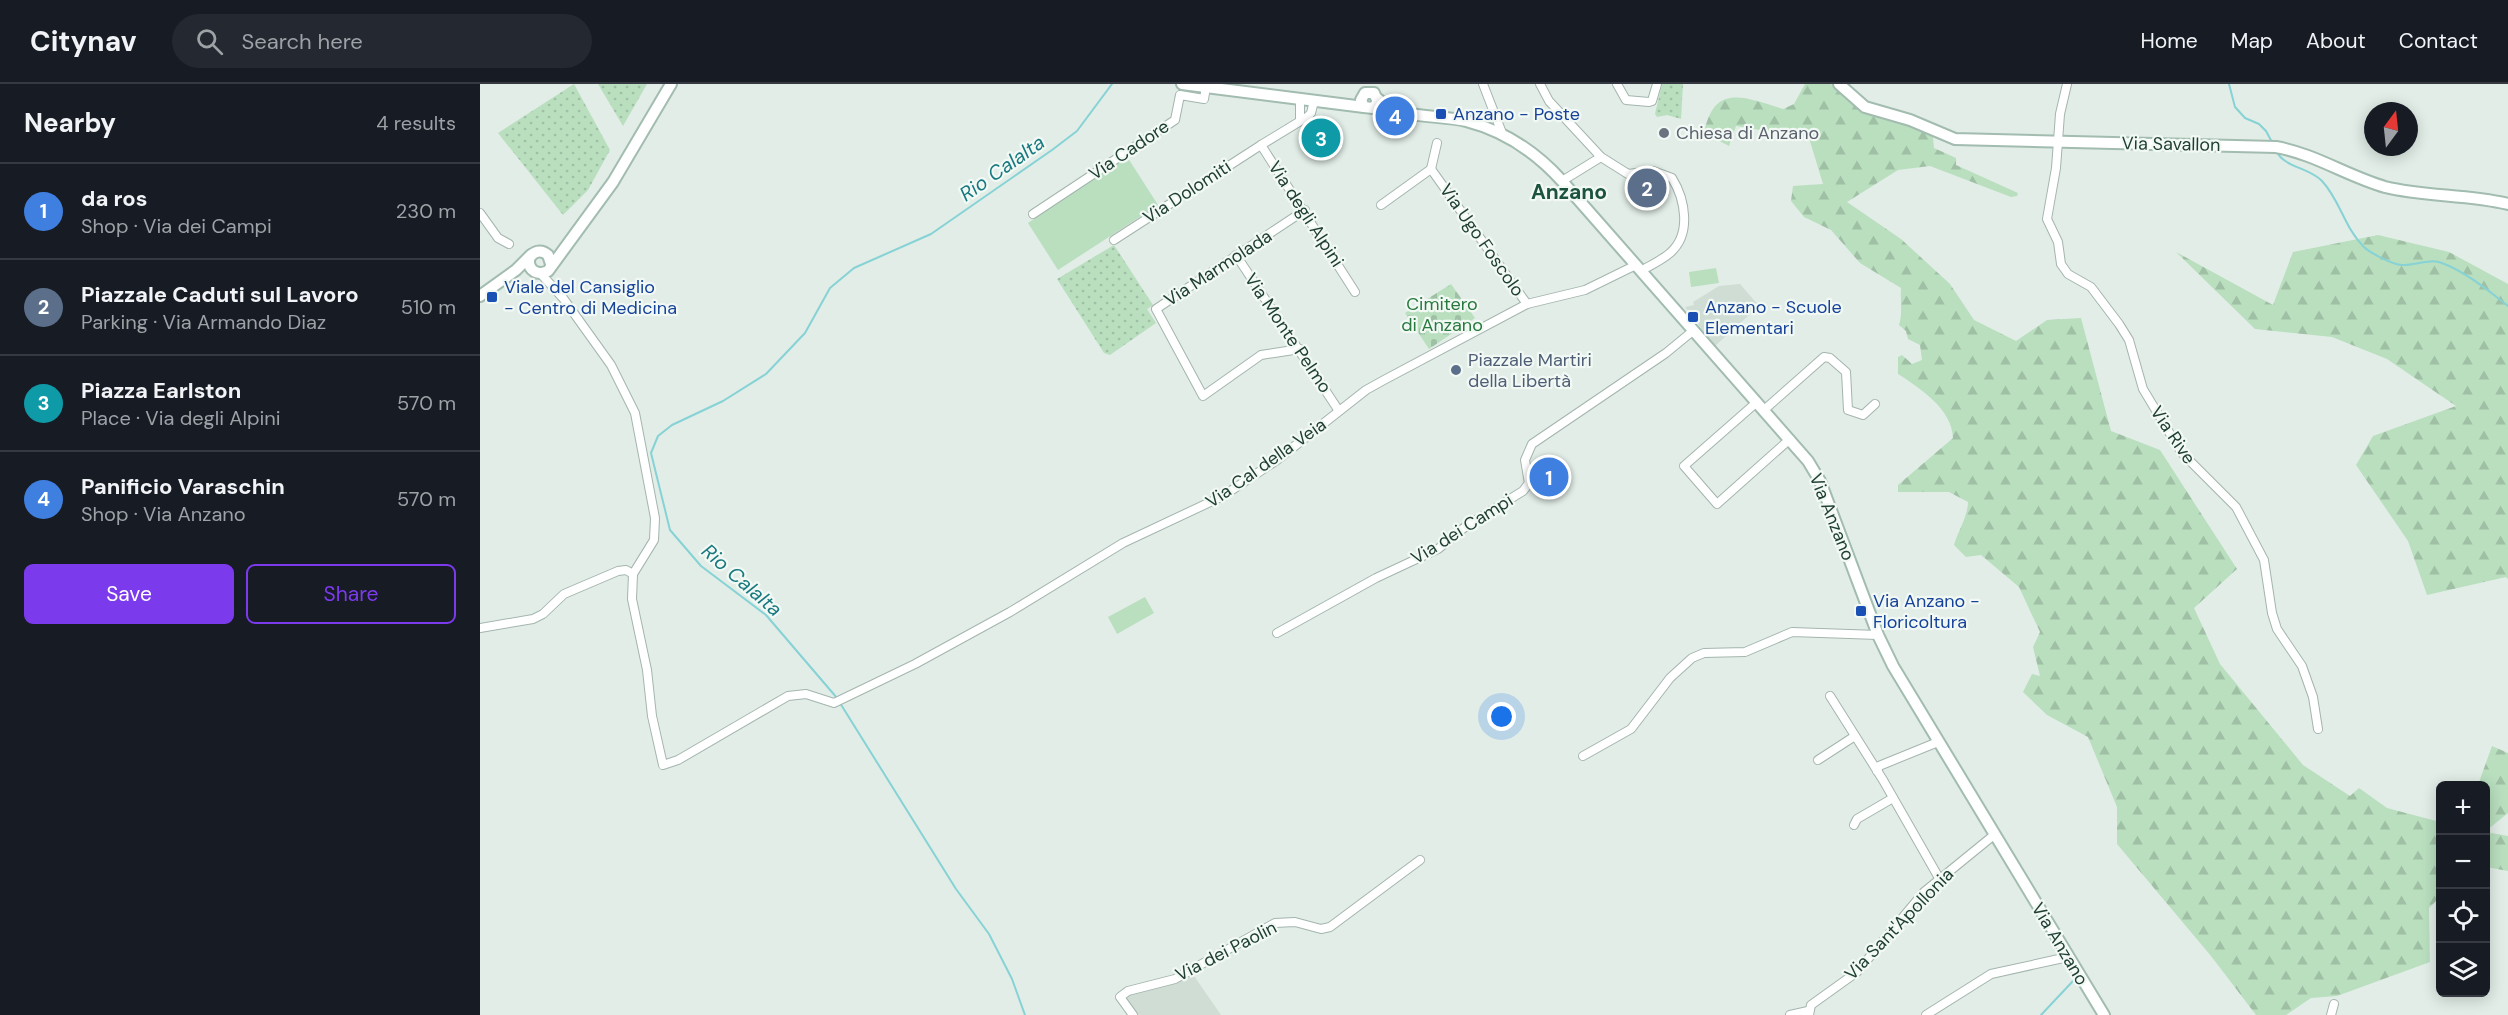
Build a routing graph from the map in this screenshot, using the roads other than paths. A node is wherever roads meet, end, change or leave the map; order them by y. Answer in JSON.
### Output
{"nodes":[{"id":1,"x":671,"y":84,"type":"edge"},
{"id":2,"x":1182,"y":84,"type":"edge"},
{"id":3,"x":1380,"y":84,"type":"edge"},
{"id":4,"x":1483,"y":84,"type":"edge"},
{"id":5,"x":1540,"y":84,"type":"edge"},
{"id":6,"x":1617,"y":84,"type":"edge"},
{"id":7,"x":1657,"y":84,"type":"edge"},
{"id":8,"x":1839,"y":84,"type":"edge"},
{"id":9,"x":2067,"y":84,"type":"edge"},
{"id":10,"x":1206,"y":87,"type":"junction"},
{"id":11,"x":1371,"y":98,"type":"edge"},
{"id":12,"x":1300,"y":99,"type":"junction"},
{"id":13,"x":1314,"y":100,"type":"junction"},
{"id":14,"x":1300,"y":121,"type":"junction"},
{"id":15,"x":1502,"y":133,"type":"junction"},
{"id":16,"x":2057,"y":141,"type":"junction"},
{"id":17,"x":1437,"y":143,"type":"dead end"},
{"id":18,"x":1261,"y":145,"type":"junction"},
{"id":19,"x":1601,"y":157,"type":"junction"},
{"id":20,"x":1431,"y":168,"type":"junction"},
{"id":21,"x":1562,"y":181,"type":"junction"},
{"id":22,"x":2508,"y":204,"type":"edge"},
{"id":23,"x":1381,"y":205,"type":"dead end"},
{"id":24,"x":595,"y":206,"type":"junction"},
{"id":25,"x":1305,"y":210,"type":"junction"},
{"id":26,"x":480,"y":213,"type":"edge"},
{"id":27,"x":1033,"y":214,"type":"dead end"},
{"id":28,"x":1114,"y":240,"type":"dead end"},
{"id":29,"x":509,"y":244,"type":"dead end"},
{"id":30,"x":536,"y":253,"type":"junction"},
{"id":31,"x":1236,"y":255,"type":"junction"},
{"id":32,"x":1639,"y":268,"type":"junction"},
{"id":33,"x":544,"y":270,"type":"junction"},
{"id":34,"x":1355,"y":292,"type":"dead end"},
{"id":35,"x":480,"y":297,"type":"edge"},
{"id":36,"x":1527,"y":304,"type":"junction"},
{"id":37,"x":1694,"y":330,"type":"junction"},
{"id":38,"x":1300,"y":349,"type":"junction"},
{"id":39,"x":1875,"y":404,"type":"dead end"},
{"id":40,"x":1760,"y":406,"type":"junction"},
{"id":41,"x":1340,"y":411,"type":"junction"},
{"id":42,"x":1790,"y":439,"type":"junction"},
{"id":43,"x":633,"y":574,"type":"junction"},
{"id":44,"x":480,"y":628,"type":"edge"},
{"id":45,"x":1276,"y":633,"type":"dead end"},
{"id":46,"x":1878,"y":635,"type":"junction"},
{"id":47,"x":1830,"y":696,"type":"dead end"},
{"id":48,"x":2318,"y":729,"type":"dead end"},
{"id":49,"x":1855,"y":736,"type":"junction"},
{"id":50,"x":1938,"y":742,"type":"junction"},
{"id":51,"x":1583,"y":756,"type":"dead end"},
{"id":52,"x":1818,"y":760,"type":"dead end"},
{"id":53,"x":1877,"y":771,"type":"junction"},
{"id":54,"x":1893,"y":798,"type":"junction"},
{"id":55,"x":1854,"y":825,"type":"dead end"},
{"id":56,"x":1994,"y":835,"type":"junction"},
{"id":57,"x":1420,"y":860,"type":"dead end"},
{"id":58,"x":1939,"y":878,"type":"junction"},
{"id":59,"x":2068,"y":957,"type":"junction"},
{"id":60,"x":2334,"y":1004,"type":"dead end"},
{"id":61,"x":1808,"y":1013,"type":"edge"},
{"id":62,"x":1133,"y":1015,"type":"edge"},
{"id":63,"x":1790,"y":1015,"type":"edge"},
{"id":64,"x":1926,"y":1015,"type":"edge"},
{"id":65,"x":2104,"y":1015,"type":"edge"},
{"id":66,"x":2331,"y":1015,"type":"edge"}],
"edges":[{"from":1,"to":24,"type":"main road"},
{"from":2,"to":10,"type":"main road"},
{"from":3,"to":11,"type":"main road"},
{"from":4,"to":15,"type":"street"},
{"from":5,"to":19,"type":"street","name":"Via Cal della Veia"},
{"from":6,"to":7,"type":"street"},
{"from":8,"to":16,"type":"main road","name":"Via Savallon"},
{"from":9,"to":16,"type":"street","name":"Via Rive"},
{"from":10,"to":12,"type":"main road"},
{"from":10,"to":27,"type":"street","name":"Via Cadore"},
{"from":11,"to":13,"type":"main road"},
{"from":11,"to":15,"type":"main road","name":"Via Anzano"},
{"from":12,"to":13,"type":"main road"},
{"from":12,"to":14,"type":"street"},
{"from":13,"to":14,"type":"street","name":"Via degli Alpini"},
{"from":14,"to":18,"type":"street","name":"Via degli Alpini"},
{"from":15,"to":21,"type":"main road","name":"Via Anzano"},
{"from":16,"to":22,"type":"main road","name":"Via Savallon"},
{"from":16,"to":48,"type":"street","name":"Via Rive"},
{"from":17,"to":20,"type":"street"},
{"from":18,"to":25,"type":"street","name":"Via degli Alpini"},
{"from":18,"to":28,"type":"street","name":"Via Dolomiti"},
{"from":19,"to":21,"type":"street"},
{"from":19,"to":32,"type":"street","name":"Via Cal della Veia"},
{"from":20,"to":23,"type":"street","name":"Via Ugo Foscolo"},
{"from":20,"to":36,"type":"street","name":"Via Ugo Foscolo"},
{"from":21,"to":32,"type":"main road","name":"Via Anzano"},
{"from":24,"to":30,"type":"main road"},
{"from":24,"to":33,"type":"main road"},
{"from":25,"to":31,"type":"street","name":"Via Marmolada"},
{"from":25,"to":34,"type":"street","name":"Via degli Alpini"},
{"from":26,"to":29,"type":"street"},
{"from":30,"to":33,"type":"main road"},
{"from":30,"to":33,"type":"main road"},
{"from":30,"to":35,"type":"main road"},
{"from":31,"to":38,"type":"street","name":"Via Monte Pelmo"},
{"from":31,"to":38,"type":"street","name":"Via Marmolada"},
{"from":32,"to":36,"type":"street","name":"Via Cal della Veia"},
{"from":32,"to":37,"type":"main road","name":"Via Anzano"},
{"from":33,"to":35,"type":"main road"},
{"from":33,"to":43,"type":"street"},
{"from":36,"to":41,"type":"street","name":"Via Cal della Veia"},
{"from":37,"to":40,"type":"main road","name":"Via Anzano"},
{"from":37,"to":45,"type":"street","name":"Via dei Campi"},
{"from":38,"to":41,"type":"street","name":"Via Monte Pelmo"},
{"from":39,"to":40,"type":"street"},
{"from":40,"to":42,"type":"main road","name":"Via Anzano"},
{"from":40,"to":42,"type":"street"},
{"from":41,"to":43,"type":"street","name":"Via Cal della Veia"},
{"from":42,"to":46,"type":"main road","name":"Via Anzano"},
{"from":43,"to":44,"type":"street"},
{"from":46,"to":50,"type":"main road","name":"Via Anzano"},
{"from":46,"to":51,"type":"street"},
{"from":47,"to":49,"type":"street"},
{"from":49,"to":52,"type":"street"},
{"from":49,"to":53,"type":"street"},
{"from":50,"to":53,"type":"street"},
{"from":50,"to":56,"type":"main road","name":"Via Anzano"},
{"from":53,"to":54,"type":"street"},
{"from":54,"to":55,"type":"street"},
{"from":54,"to":58,"type":"street"},
{"from":56,"to":58,"type":"street","name":"Via Sant'Apollonia"},
{"from":56,"to":59,"type":"main road","name":"Via Anzano"},
{"from":57,"to":62,"type":"street","name":"Via dei Paolin"},
{"from":58,"to":61,"type":"street","name":"Via Sant'Apollonia"},
{"from":59,"to":64,"type":"street"},
{"from":59,"to":65,"type":"main road","name":"Via Anzano"},
{"from":60,"to":66,"type":"street"},
{"from":61,"to":63,"type":"street"}]}
